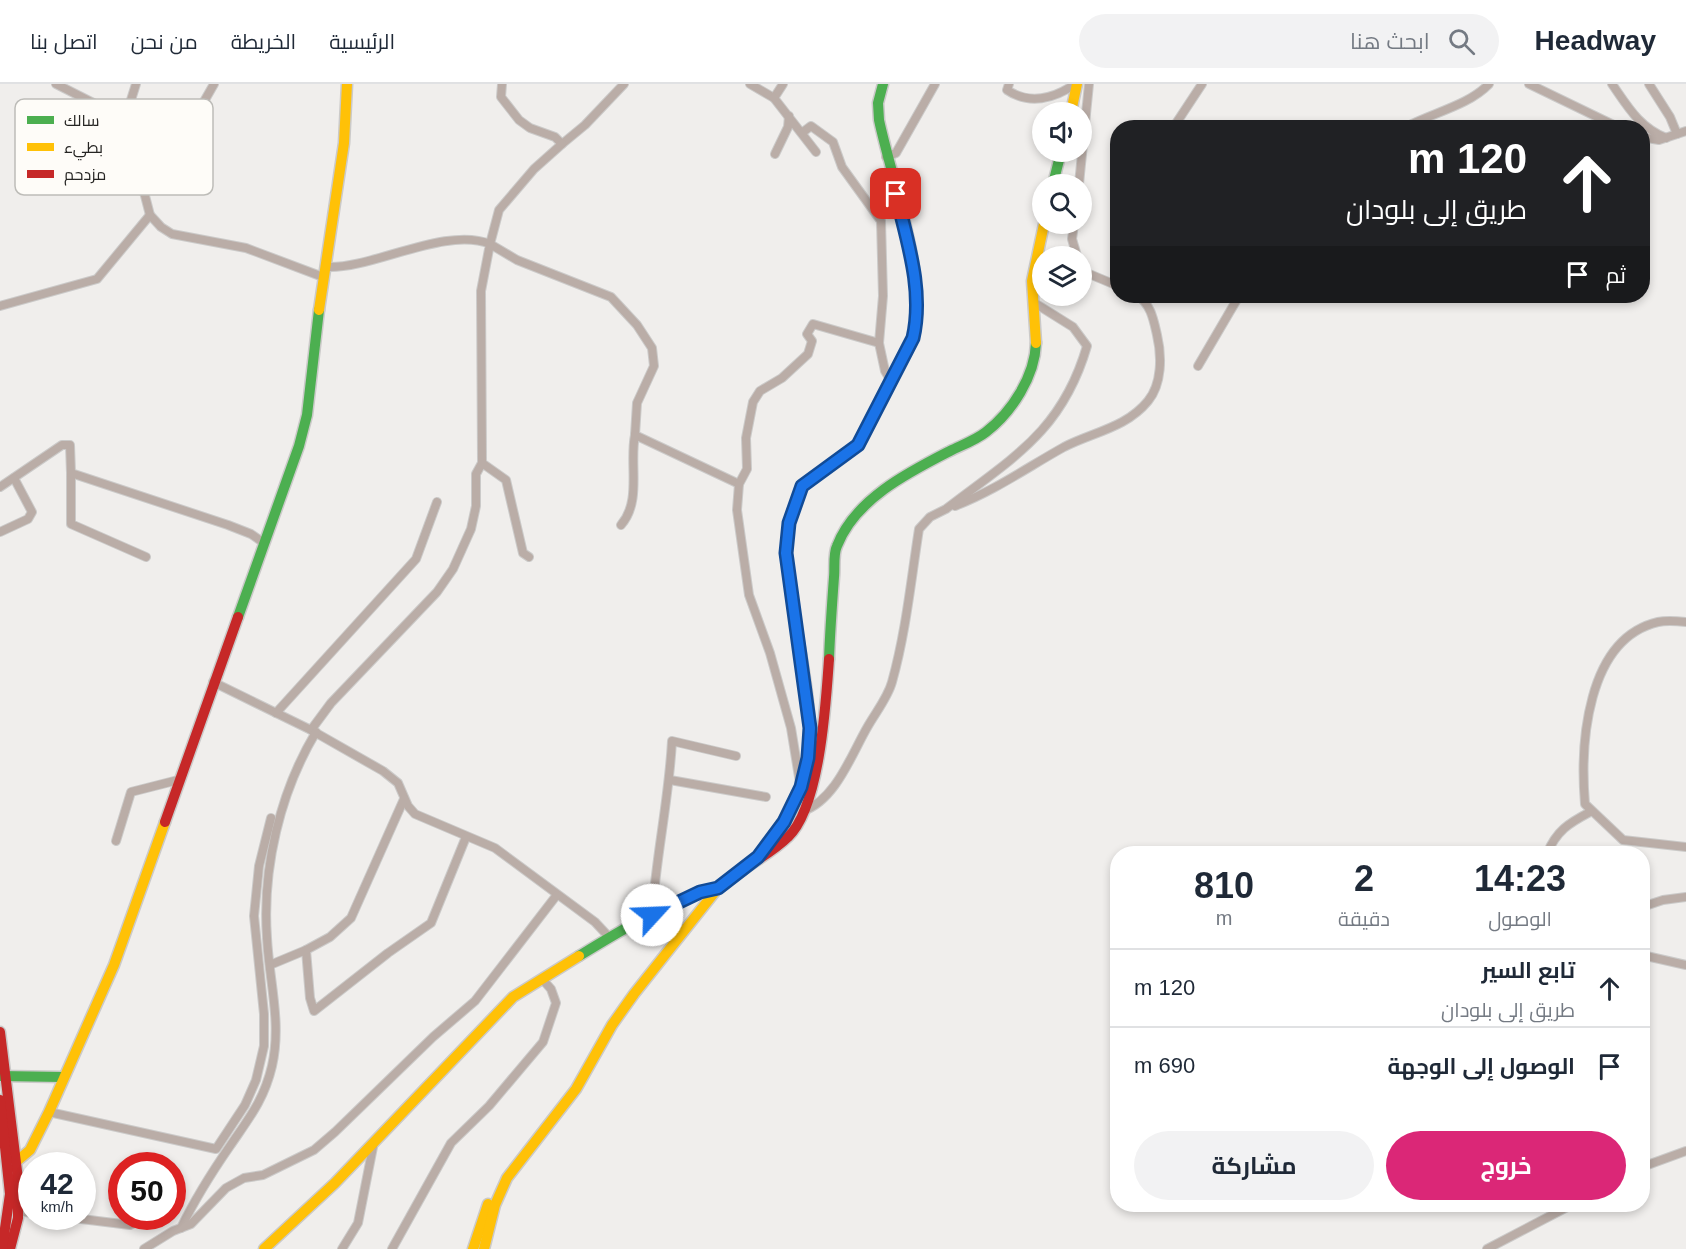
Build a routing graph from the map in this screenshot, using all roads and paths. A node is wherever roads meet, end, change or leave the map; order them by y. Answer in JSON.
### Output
{"nodes":[{"id":1,"x":56,"y":84,"type":"edge"},
{"id":2,"x":136,"y":84,"type":"edge"},
{"id":3,"x":214,"y":84,"type":"edge"},
{"id":4,"x":347,"y":84,"type":"edge"},
{"id":5,"x":502,"y":84,"type":"edge"},
{"id":6,"x":624,"y":84,"type":"edge"},
{"id":7,"x":750,"y":84,"type":"edge"},
{"id":8,"x":783,"y":84,"type":"edge"},
{"id":9,"x":883,"y":84,"type":"edge"},
{"id":10,"x":935,"y":84,"type":"edge"},
{"id":11,"x":1008,"y":84,"type":"edge"},
{"id":12,"x":1076,"y":84,"type":"edge"},
{"id":13,"x":1089,"y":84,"type":"edge"},
{"id":14,"x":1202,"y":84,"type":"edge"},
{"id":15,"x":1489,"y":84,"type":"edge"},
{"id":16,"x":1529,"y":84,"type":"edge"},
{"id":17,"x":1612,"y":84,"type":"edge"},
{"id":18,"x":1649,"y":84,"type":"edge"},
{"id":19,"x":774,"y":98,"type":"junction"},
{"id":20,"x":86,"y":99,"type":"edge"},
{"id":21,"x":131,"y":99,"type":"edge"},
{"id":22,"x":205,"y":99,"type":"edge"},
{"id":23,"x":1073,"y":102,"type":"edge"},
{"id":24,"x":789,"y":116,"type":"junction"},
{"id":25,"x":1178,"y":120,"type":"edge"},
{"id":26,"x":1422,"y":120,"type":"edge"},
{"id":27,"x":1603,"y":120,"type":"edge"},
{"id":28,"x":1638,"y":120,"type":"edge"},
{"id":29,"x":1650,"y":131,"type":"edge"},
{"id":30,"x":803,"y":132,"type":"junction"},
{"id":31,"x":1682,"y":132,"type":"edge"},
{"id":32,"x":1650,"y":138,"type":"edge"},
{"id":33,"x":1666,"y":138,"type":"junction"},
{"id":34,"x":562,"y":144,"type":"junction"},
{"id":35,"x":816,"y":152,"type":"dead end"},
{"id":36,"x":775,"y":154,"type":"dead end"},
{"id":37,"x":886,"y":157,"type":"junction"},
{"id":38,"x":1080,"y":174,"type":"edge"},
{"id":39,"x":145,"y":195,"type":"edge"},
{"id":40,"x":150,"y":215,"type":"junction"},
{"id":41,"x":490,"y":244,"type":"junction"},
{"id":42,"x":325,"y":272,"type":"junction"},
{"id":43,"x":1092,"y":275,"type":"edge"},
{"id":44,"x":1110,"y":283,"type":"edge"},
{"id":45,"x":1145,"y":303,"type":"edge"},
{"id":46,"x":1235,"y":303,"type":"edge"},
{"id":47,"x":0,"y":306,"type":"edge"},
{"id":48,"x":1033,"y":306,"type":"edge"},
{"id":49,"x":1039,"y":306,"type":"edge"},
{"id":50,"x":879,"y":343,"type":"junction"},
{"id":51,"x":1198,"y":366,"type":"dead end"},
{"id":52,"x":891,"y":381,"type":"junction"},
{"id":53,"x":635,"y":435,"type":"junction"},
{"id":54,"x":482,"y":463,"type":"junction"},
{"id":55,"x":71,"y":473,"type":"junction"},
{"id":56,"x":14,"y":478,"type":"junction"},
{"id":57,"x":739,"y":484,"type":"junction"},
{"id":58,"x":0,"y":487,"type":"edge"},
{"id":59,"x":437,"y":502,"type":"dead end"},
{"id":60,"x":946,"y":509,"type":"junction"},
{"id":61,"x":621,"y":525,"type":"dead end"},
{"id":62,"x":0,"y":532,"type":"edge"},
{"id":63,"x":264,"y":543,"type":"junction"},
{"id":64,"x":146,"y":557,"type":"dead end"},
{"id":65,"x":530,"y":557,"type":"dead end"},
{"id":66,"x":1686,"y":622,"type":"edge"},
{"id":67,"x":213,"y":682,"type":"junction"},
{"id":68,"x":276,"y":713,"type":"junction"},
{"id":69,"x":314,"y":731,"type":"junction"},
{"id":70,"x":736,"y":756,"type":"dead end"},
{"id":71,"x":178,"y":780,"type":"junction"},
{"id":72,"x":670,"y":780,"type":"junction"},
{"id":73,"x":801,"y":787,"type":"junction"},
{"id":74,"x":766,"y":797,"type":"dead end"},
{"id":75,"x":404,"y":799,"type":"junction"},
{"id":76,"x":803,"y":811,"type":"junction"},
{"id":77,"x":1590,"y":812,"type":"junction"},
{"id":78,"x":271,"y":818,"type":"dead end"},
{"id":79,"x":466,"y":837,"type":"junction"},
{"id":80,"x":116,"y":841,"type":"dead end"},
{"id":81,"x":1550,"y":846,"type":"edge"},
{"id":82,"x":1686,"y":847,"type":"edge"},
{"id":83,"x":758,"y":857,"type":"junction"},
{"id":84,"x":718,"y":888,"type":"junction"},
{"id":85,"x":556,"y":896,"type":"junction"},
{"id":86,"x":1686,"y":897,"type":"edge"},
{"id":87,"x":1650,"y":905,"type":"edge"},
{"id":88,"x":652,"y":915,"type":"junction"},
{"id":89,"x":609,"y":937,"type":"junction"},
{"id":90,"x":306,"y":950,"type":"junction"},
{"id":91,"x":1650,"y":957,"type":"edge"},
{"id":92,"x":270,"y":965,"type":"junction"},
{"id":93,"x":1686,"y":965,"type":"edge"},
{"id":94,"x":543,"y":980,"type":"junction"},
{"id":95,"x":0,"y":1032,"type":"edge"},
{"id":96,"x":3,"y":1076,"type":"edge"},
{"id":97,"x":63,"y":1077,"type":"junction"},
{"id":98,"x":0,"y":1101,"type":"edge"},
{"id":99,"x":49,"y":1112,"type":"junction"},
{"id":100,"x":374,"y":1142,"type":"junction"},
{"id":101,"x":1686,"y":1151,"type":"edge"},
{"id":102,"x":17,"y":1161,"type":"junction"},
{"id":103,"x":1650,"y":1164,"type":"edge"},
{"id":104,"x":9,"y":1179,"type":"edge"},
{"id":105,"x":18,"y":1211,"type":"joint"},
{"id":106,"x":1558,"y":1212,"type":"edge"},
{"id":107,"x":186,"y":1220,"type":"edge"},
{"id":108,"x":186,"y":1226,"type":"edge"},
{"id":109,"x":179,"y":1230,"type":"edge"},
{"id":110,"x":477,"y":1247,"type":"edge"},
{"id":111,"x":2,"y":1249,"type":"edge"},
{"id":112,"x":10,"y":1249,"type":"edge"},
{"id":113,"x":144,"y":1249,"type":"edge"},
{"id":114,"x":264,"y":1249,"type":"edge"},
{"id":115,"x":342,"y":1249,"type":"edge"},
{"id":116,"x":392,"y":1249,"type":"edge"},
{"id":117,"x":1487,"y":1249,"type":"edge"}],
"edges":[{"from":1,"to":20,"type":"street"},
{"from":2,"to":21,"type":"street"},
{"from":3,"to":22,"type":"street"},
{"from":4,"to":42,"type":"main road"},
{"from":5,"to":34,"type":"street"},
{"from":6,"to":34,"type":"street"},
{"from":7,"to":19,"type":"street"},
{"from":8,"to":19,"type":"street"},
{"from":9,"to":37,"type":"main road"},
{"from":10,"to":37,"type":"street"},
{"from":11,"to":12,"type":"street"},
{"from":12,"to":23,"type":"main road"},
{"from":13,"to":38,"type":"street"},
{"from":14,"to":25,"type":"street"},
{"from":15,"to":26,"type":"street"},
{"from":16,"to":27,"type":"street"},
{"from":17,"to":28,"type":"street"},
{"from":18,"to":31,"type":"street"},
{"from":19,"to":24,"type":"street"},
{"from":24,"to":30,"type":"street"},
{"from":24,"to":36,"type":"street"},
{"from":29,"to":33,"type":"street"},
{"from":30,"to":35,"type":"street"},
{"from":30,"to":50,"type":"street"},
{"from":31,"to":33,"type":"street"},
{"from":32,"to":33,"type":"street"},
{"from":34,"to":41,"type":"street"},
{"from":37,"to":52,"type":"main road"},
{"from":39,"to":40,"type":"street"},
{"from":40,"to":42,"type":"street"},
{"from":40,"to":47,"type":"street"},
{"from":41,"to":42,"type":"street"},
{"from":41,"to":53,"type":"street"},
{"from":41,"to":54,"type":"street"},
{"from":42,"to":63,"type":"main road"},
{"from":43,"to":44,"type":"street"},
{"from":45,"to":60,"type":"street"},
{"from":46,"to":51,"type":"street"},
{"from":48,"to":76,"type":"main road"},
{"from":49,"to":60,"type":"street"},
{"from":50,"to":52,"type":"street"},
{"from":50,"to":57,"type":"street"},
{"from":52,"to":73,"type":"main road"},
{"from":53,"to":57,"type":"street"},
{"from":53,"to":61,"type":"street"},
{"from":54,"to":65,"type":"street"},
{"from":54,"to":69,"type":"street"},
{"from":55,"to":56,"type":"street"},
{"from":55,"to":63,"type":"street"},
{"from":55,"to":64,"type":"street"},
{"from":56,"to":58,"type":"street"},
{"from":56,"to":62,"type":"street"},
{"from":57,"to":73,"type":"street"},
{"from":59,"to":68,"type":"street"},
{"from":60,"to":76,"type":"street"},
{"from":63,"to":67,"type":"main road"},
{"from":66,"to":77,"type":"street"},
{"from":67,"to":68,"type":"street"},
{"from":67,"to":71,"type":"main road"},
{"from":68,"to":69,"type":"street"},
{"from":69,"to":75,"type":"street"},
{"from":69,"to":92,"type":"street"},
{"from":70,"to":72,"type":"street"},
{"from":71,"to":80,"type":"street"},
{"from":71,"to":97,"type":"main road"},
{"from":72,"to":74,"type":"street"},
{"from":72,"to":88,"type":"street"},
{"from":73,"to":83,"type":"main road"},
{"from":75,"to":79,"type":"street"},
{"from":75,"to":90,"type":"street"},
{"from":76,"to":83,"type":"main road"},
{"from":77,"to":81,"type":"street"},
{"from":77,"to":82,"type":"street"},
{"from":78,"to":99,"type":"street"},
{"from":79,"to":85,"type":"street"},
{"from":79,"to":90,"type":"street"},
{"from":83,"to":84,"type":"main road"},
{"from":84,"to":88,"type":"main road"},
{"from":84,"to":110,"type":"main road"},
{"from":85,"to":89,"type":"street"},
{"from":85,"to":108,"type":"street"},
{"from":86,"to":87,"type":"street"},
{"from":88,"to":89,"type":"main road"},
{"from":89,"to":94,"type":"main road"},
{"from":90,"to":92,"type":"street"},
{"from":91,"to":93,"type":"street"},
{"from":92,"to":107,"type":"street"},
{"from":94,"to":100,"type":"main road"},
{"from":94,"to":116,"type":"street"},
{"from":95,"to":96,"type":"main road"},
{"from":96,"to":97,"type":"main road"},
{"from":96,"to":102,"type":"main road"},
{"from":97,"to":99,"type":"main road"},
{"from":98,"to":104,"type":"main road"},
{"from":99,"to":102,"type":"main road"},
{"from":100,"to":114,"type":"main road"},
{"from":100,"to":115,"type":"street"},
{"from":101,"to":103,"type":"street"},
{"from":102,"to":104,"type":"main road"},
{"from":104,"to":105,"type":"main road"},
{"from":104,"to":111,"type":"main road"},
{"from":105,"to":112,"type":"main road"},
{"from":106,"to":117,"type":"street"},
{"from":109,"to":113,"type":"street"}]}
